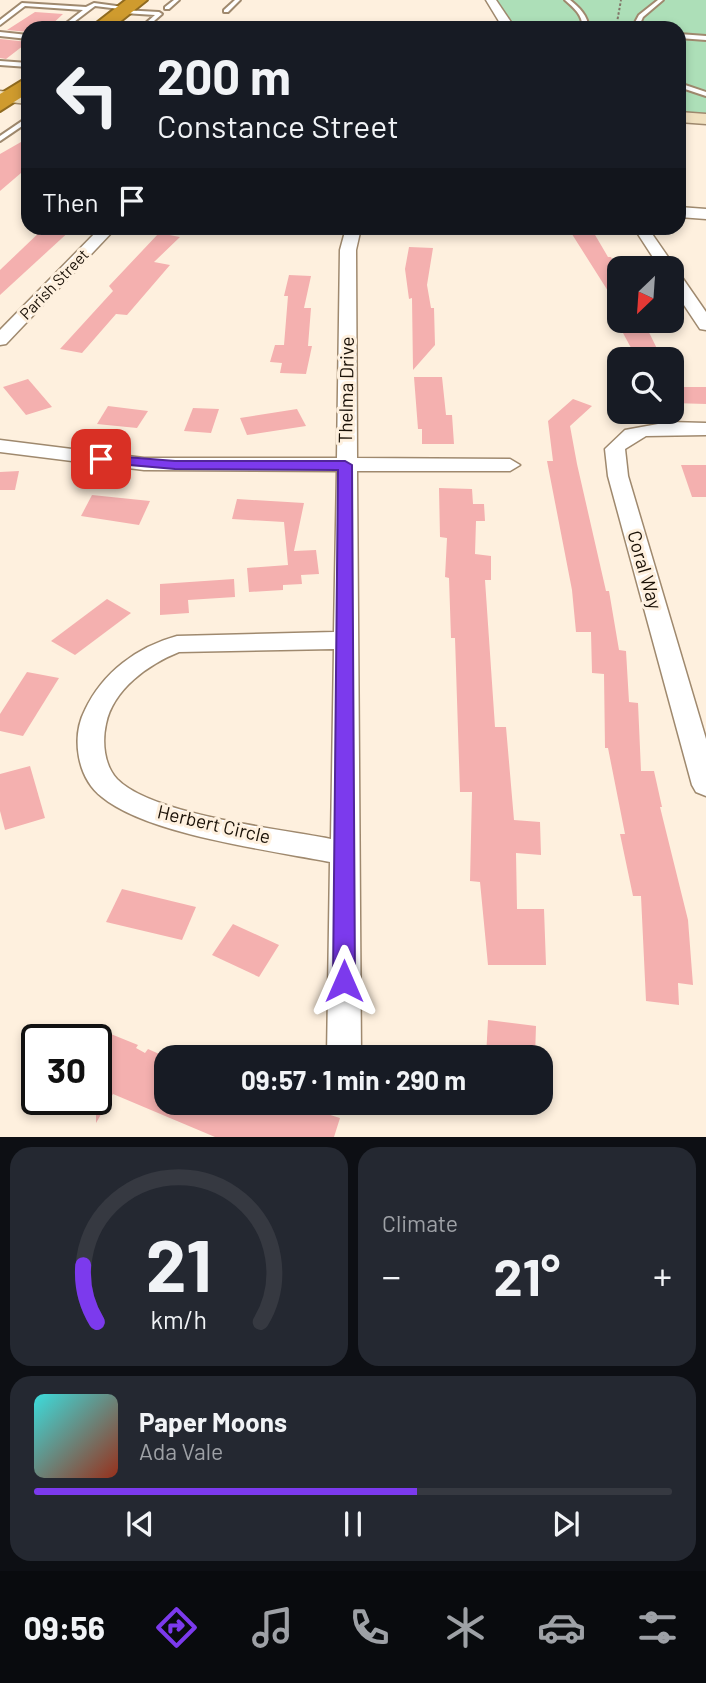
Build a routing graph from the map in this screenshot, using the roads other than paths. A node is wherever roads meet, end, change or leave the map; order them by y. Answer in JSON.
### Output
{"nodes":[{"id":1,"x":177,"y":0,"type":"edge"},
{"id":2,"x":237,"y":0,"type":"edge"},
{"id":3,"x":491,"y":0,"type":"edge"},
{"id":4,"x":567,"y":0,"type":"edge"},
{"id":5,"x":661,"y":0,"type":"edge"},
{"id":6,"x":130,"y":6,"type":"edge"},
{"id":7,"x":167,"y":8,"type":"dead end"},
{"id":8,"x":89,"y":9,"type":"junction"},
{"id":9,"x":226,"y":10,"type":"dead end"},
{"id":10,"x":73,"y":21,"type":"edge"},
{"id":11,"x":110,"y":21,"type":"edge"},
{"id":12,"x":150,"y":21,"type":"edge"},
{"id":13,"x":504,"y":21,"type":"edge"},
{"id":14,"x":586,"y":21,"type":"edge"},
{"id":15,"x":638,"y":21,"type":"edge"},
{"id":16,"x":0,"y":23,"type":"edge"},
{"id":17,"x":0,"y":34,"type":"edge"},
{"id":18,"x":21,"y":36,"type":"edge"},
{"id":19,"x":686,"y":37,"type":"edge"},
{"id":20,"x":706,"y":38,"type":"edge"},
{"id":21,"x":0,"y":62,"type":"edge"},
{"id":22,"x":21,"y":64,"type":"edge"},
{"id":23,"x":686,"y":87,"type":"edge"},
{"id":24,"x":706,"y":93,"type":"edge"},
{"id":25,"x":686,"y":118,"type":"edge"},
{"id":26,"x":706,"y":119,"type":"edge"},
{"id":27,"x":21,"y":124,"type":"edge"},
{"id":28,"x":0,"y":139,"type":"edge"},
{"id":29,"x":686,"y":213,"type":"edge"},
{"id":30,"x":706,"y":214,"type":"edge"},
{"id":31,"x":101,"y":235,"type":"edge"},
{"id":32,"x":351,"y":235,"type":"edge"},
{"id":33,"x":646,"y":235,"type":"edge"},
{"id":34,"x":660,"y":256,"type":"edge"},
{"id":35,"x":684,"y":292,"type":"edge"},
{"id":36,"x":706,"y":325,"type":"edge"},
{"id":37,"x":0,"y":340,"type":"edge"},
{"id":38,"x":706,"y":429,"type":"edge"},
{"id":39,"x":0,"y":446,"type":"edge"},
{"id":40,"x":345,"y":465,"type":"junction"},
{"id":41,"x":510,"y":465,"type":"dead end"},
{"id":42,"x":345,"y":640,"type":"junction"},
{"id":43,"x":706,"y":785,"type":"edge"},
{"id":44,"x":345,"y":853,"type":"junction"},
{"id":45,"x":344,"y":1045,"type":"edge"}],
"edges":[{"from":1,"to":7,"type":"lane"},
{"from":2,"to":9,"type":"lane"},
{"from":3,"to":13,"type":"street"},
{"from":4,"to":14,"type":"lane"},
{"from":5,"to":15,"type":"lane"},
{"from":6,"to":8,"type":"lane"},
{"from":6,"to":11,"type":"highway"},
{"from":6,"to":12,"type":"lane"},
{"from":8,"to":10,"type":"lane"},
{"from":8,"to":16,"type":"lane"},
{"from":17,"to":18,"type":"lane"},
{"from":19,"to":20,"type":"lane"},
{"from":21,"to":22,"type":"lane"},
{"from":23,"to":24,"type":"lane"},
{"from":25,"to":26,"type":"main road"},
{"from":27,"to":28,"type":"lane"},
{"from":29,"to":30,"type":"street"},
{"from":31,"to":37,"type":"street","name":"Parish Street"},
{"from":32,"to":40,"type":"street","name":"Thelma Drive"},
{"from":33,"to":34,"type":"street"},
{"from":35,"to":36,"type":"street"},
{"from":38,"to":43,"type":"street","name":"Coral Way"},
{"from":39,"to":40,"type":"street"},
{"from":40,"to":41,"type":"street"},
{"from":40,"to":42,"type":"street","name":"Thelma Drive"},
{"from":42,"to":44,"type":"street","name":"Thelma Drive"},
{"from":42,"to":44,"type":"street","name":"Herbert Circle"},
{"from":44,"to":45,"type":"street","name":"Thelma Drive"}]}
